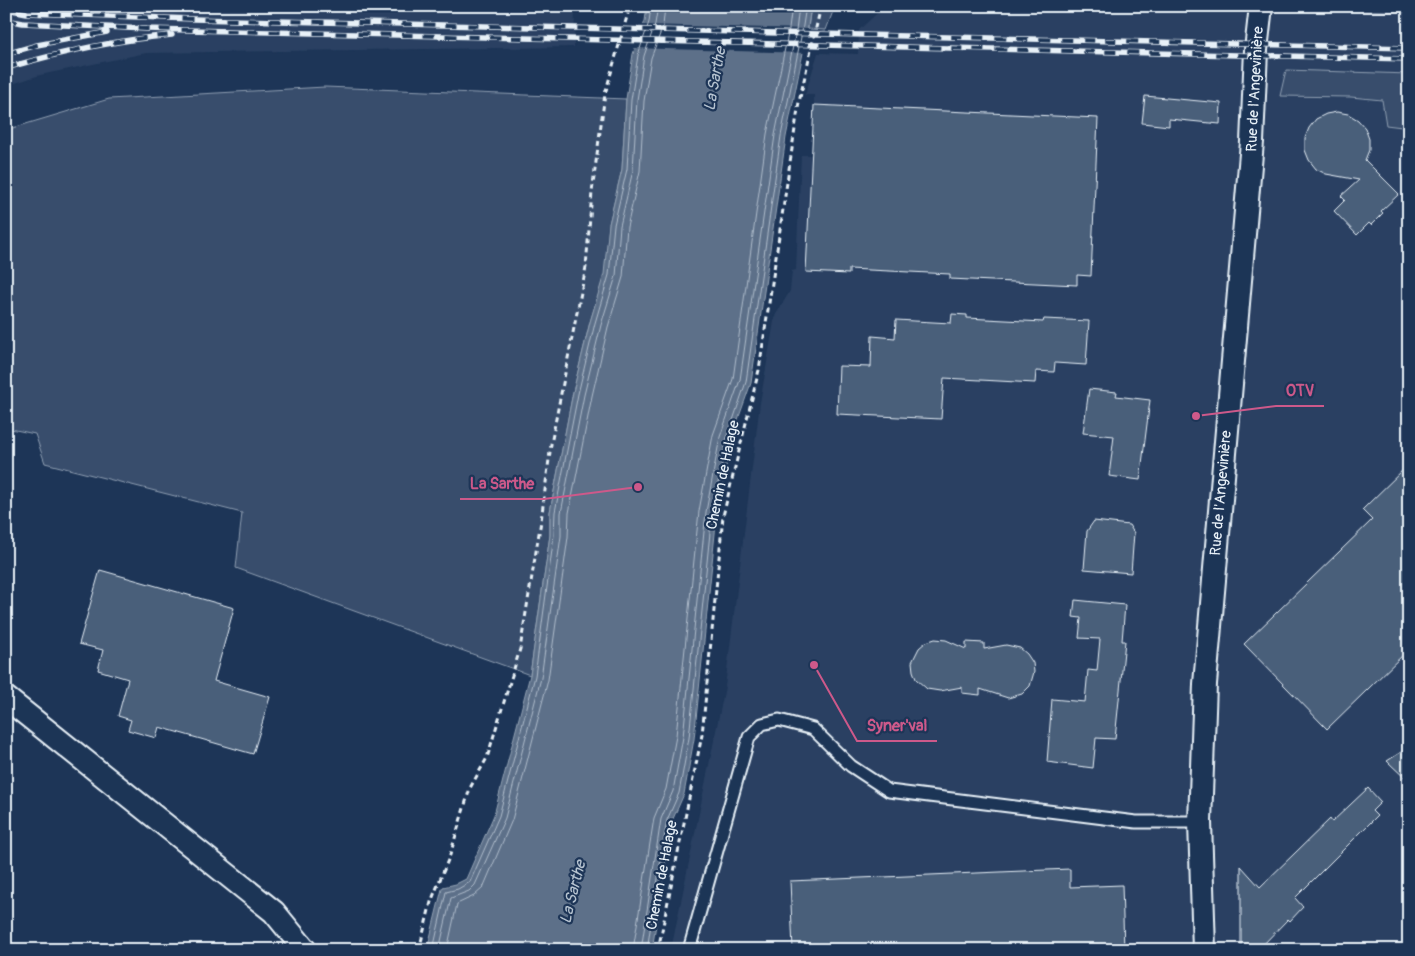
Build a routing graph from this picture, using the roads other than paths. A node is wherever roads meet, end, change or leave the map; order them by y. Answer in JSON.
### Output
{"nodes":[{"id":1,"x":1261,"y":6,"type":"edge"},
{"id":2,"x":6,"y":698,"type":"edge"},
{"id":3,"x":1200,"y":822,"type":"junction"},
{"id":4,"x":305,"y":950,"type":"edge"},
{"id":5,"x":689,"y":950,"type":"edge"},
{"id":6,"x":1204,"y":950,"type":"edge"}],
"edges":[{"from":1,"to":3,"type":"street","name":"Rue de l'Angevinière"},
{"from":2,"to":4,"type":"street"},
{"from":3,"to":5,"type":"lane"},
{"from":3,"to":6,"type":"street","name":"Rue de l'Angevinière"}]}
